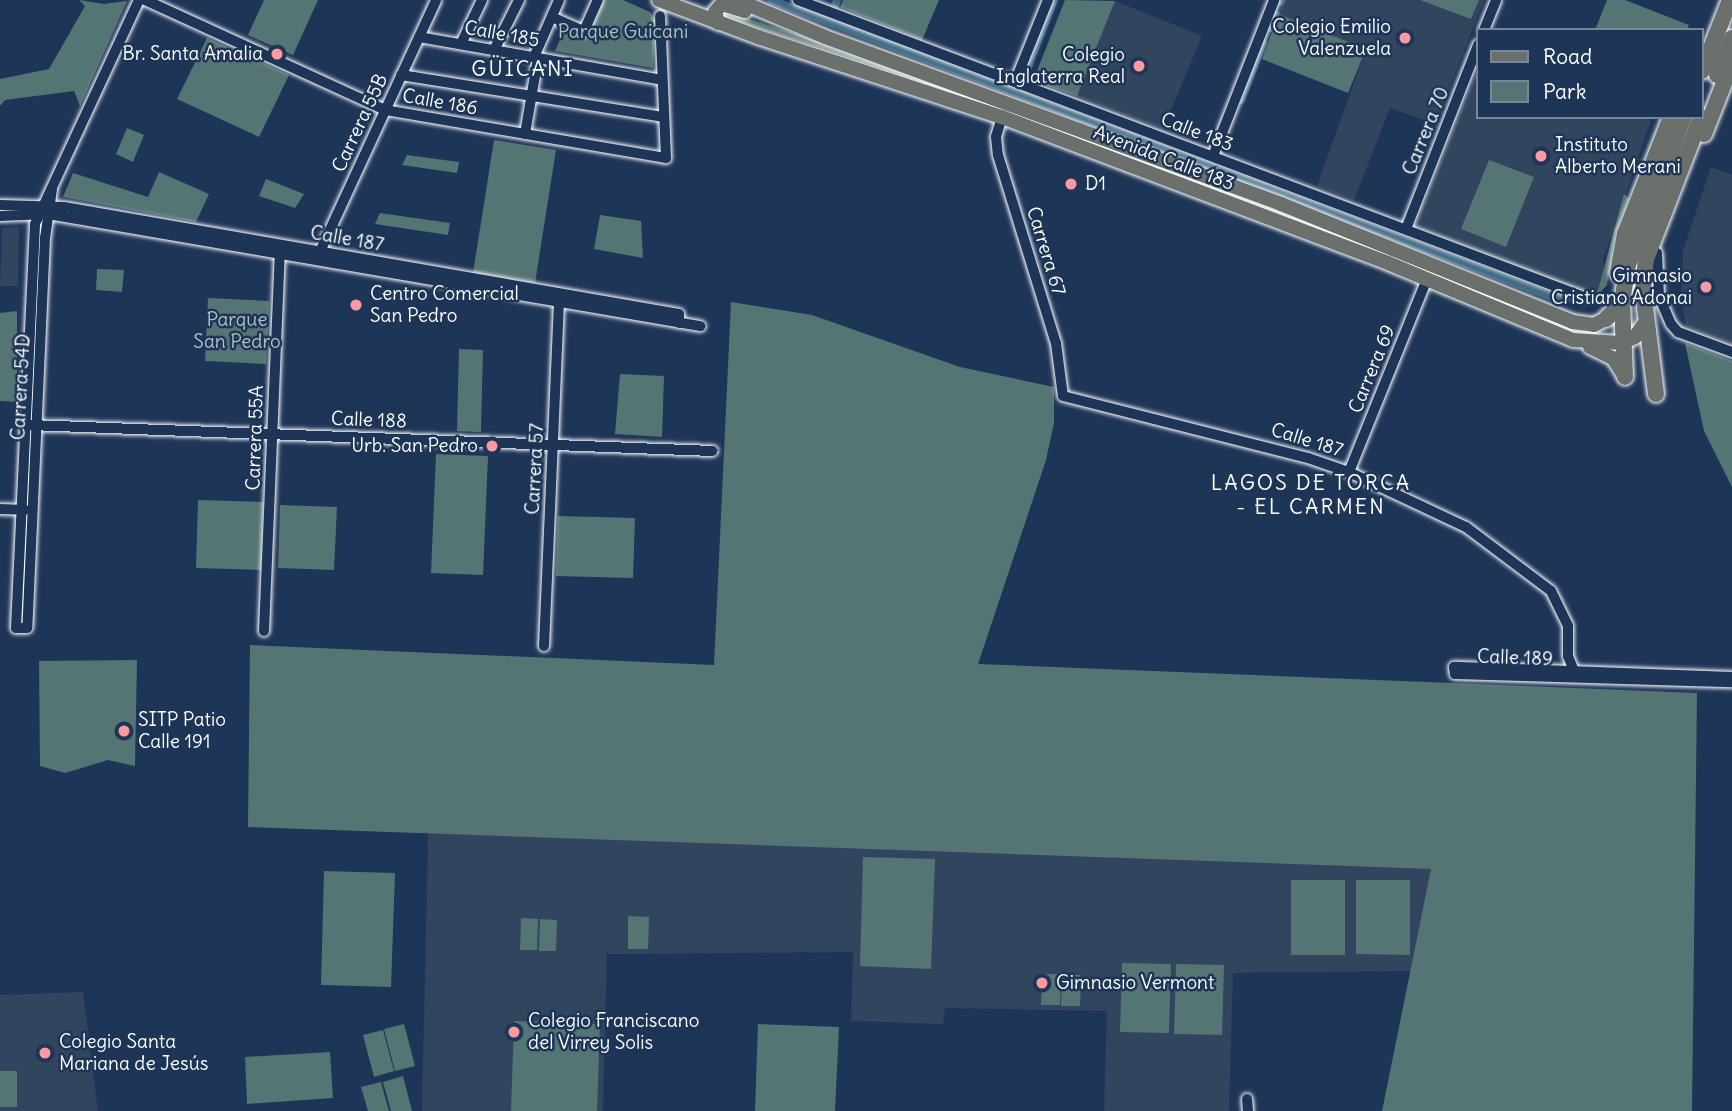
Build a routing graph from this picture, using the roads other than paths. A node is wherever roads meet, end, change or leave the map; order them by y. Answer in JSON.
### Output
{"nodes":[{"id":1,"x":139,"y":0,"type":"edge"},
{"id":2,"x":145,"y":0,"type":"edge"},
{"id":3,"x":436,"y":0,"type":"edge"},
{"id":4,"x":482,"y":0,"type":"edge"},
{"id":5,"x":519,"y":0,"type":"edge"},
{"id":6,"x":559,"y":0,"type":"edge"},
{"id":7,"x":598,"y":0,"type":"edge"},
{"id":8,"x":659,"y":0,"type":"edge"},
{"id":9,"x":677,"y":0,"type":"edge"},
{"id":10,"x":696,"y":0,"type":"edge"},
{"id":11,"x":737,"y":0,"type":"edge"},
{"id":12,"x":798,"y":0,"type":"edge"},
{"id":13,"x":1048,"y":0,"type":"edge"},
{"id":14,"x":1274,"y":0,"type":"edge"},
{"id":15,"x":1496,"y":0,"type":"edge"},
{"id":16,"x":1720,"y":0,"type":"edge"},
{"id":17,"x":1730,"y":0,"type":"edge"},
{"id":18,"x":827,"y":5,"type":"edge"},
{"id":19,"x":552,"y":16,"type":"junction"},
{"id":20,"x":660,"y":16,"type":"dead end"},
{"id":21,"x":718,"y":23,"type":"junction"},
{"id":22,"x":1485,"y":28,"type":"edge"},
{"id":23,"x":810,"y":31,"type":"junction"},
{"id":24,"x":419,"y":37,"type":"junction"},
{"id":25,"x":1732,"y":37,"type":"edge"},
{"id":26,"x":1704,"y":38,"type":"edge"},
{"id":27,"x":461,"y":44,"type":"junction"},
{"id":28,"x":494,"y":50,"type":"junction"},
{"id":29,"x":1476,"y":50,"type":"edge"},
{"id":30,"x":536,"y":58,"type":"junction"},
{"id":31,"x":1732,"y":63,"type":"edge"},
{"id":32,"x":1704,"y":66,"type":"edge"},
{"id":33,"x":401,"y":75,"type":"junction"},
{"id":34,"x":662,"y":80,"type":"junction"},
{"id":35,"x":1015,"y":82,"type":"junction"},
{"id":36,"x":531,"y":96,"type":"junction"},
{"id":37,"x":1704,"y":107,"type":"edge"},
{"id":38,"x":385,"y":110,"type":"junction"},
{"id":39,"x":663,"y":117,"type":"junction"},
{"id":40,"x":1002,"y":117,"type":"junction"},
{"id":41,"x":1670,"y":119,"type":"edge"},
{"id":42,"x":1683,"y":119,"type":"edge"},
{"id":43,"x":1699,"y":119,"type":"edge"},
{"id":44,"x":525,"y":134,"type":"junction"},
{"id":45,"x":1213,"y":156,"type":"junction"},
{"id":46,"x":0,"y":205,"type":"edge"},
{"id":47,"x":44,"y":209,"type":"junction"},
{"id":48,"x":0,"y":216,"type":"edge"},
{"id":49,"x":1406,"y":229,"type":"junction"},
{"id":50,"x":280,"y":250,"type":"junction"},
{"id":51,"x":1657,"y":253,"type":"junction"},
{"id":52,"x":318,"y":257,"type":"junction"},
{"id":53,"x":1427,"y":279,"type":"junction"},
{"id":54,"x":1584,"y":297,"type":"dead end"},
{"id":55,"x":559,"y":298,"type":"junction"},
{"id":56,"x":1613,"y":312,"type":"junction"},
{"id":57,"x":1646,"y":322,"type":"junction"},
{"id":58,"x":700,"y":326,"type":"dead end"},
{"id":59,"x":1573,"y":340,"type":"junction"},
{"id":60,"x":1622,"y":343,"type":"junction"},
{"id":61,"x":1732,"y":352,"type":"edge"},
{"id":62,"x":1625,"y":377,"type":"joint"},
{"id":63,"x":1656,"y":394,"type":"dead end"},
{"id":64,"x":1063,"y":396,"type":"joint"},
{"id":65,"x":31,"y":425,"type":"junction"},
{"id":66,"x":272,"y":435,"type":"junction"},
{"id":67,"x":554,"y":445,"type":"junction"},
{"id":68,"x":713,"y":451,"type":"dead end"},
{"id":69,"x":1349,"y":472,"type":"junction"},
{"id":70,"x":0,"y":509,"type":"edge"},
{"id":71,"x":27,"y":510,"type":"junction"},
{"id":72,"x":21,"y":628,"type":"dead end"},
{"id":73,"x":264,"y":631,"type":"dead end"},
{"id":74,"x":544,"y":646,"type":"dead end"},
{"id":75,"x":1574,"y":671,"type":"junction"},
{"id":76,"x":1732,"y":679,"type":"edge"}],
"edges":[{"from":1,"to":47,"type":"street","name":"Carrera 54D"},
{"from":2,"to":38,"type":"street","name":"Calle 186"},
{"from":3,"to":24,"type":"street","name":"Carrera 55B"},
{"from":4,"to":27,"type":"street"},
{"from":5,"to":28,"type":"street"},
{"from":6,"to":19,"type":"street"},
{"from":7,"to":19,"type":"street"},
{"from":8,"to":21,"type":"main road","name":"Avenida Calle 183"},
{"from":9,"to":10,"type":"main road"},
{"from":11,"to":23,"type":"main road","name":"Avenida Calle 183"},
{"from":12,"to":18,"type":"street","name":"Calle 183"},
{"from":13,"to":35,"type":"street"},
{"from":14,"to":45,"type":"street"},
{"from":15,"to":22,"type":"street"},
{"from":16,"to":26,"type":"highway"},
{"from":17,"to":32,"type":"highway"},
{"from":18,"to":35,"type":"street","name":"Calle 183"},
{"from":19,"to":30,"type":"street"},
{"from":20,"to":34,"type":"street"},
{"from":21,"to":23,"type":"main road"},
{"from":21,"to":40,"type":"main road","name":"Avenida Calle 183"},
{"from":23,"to":56,"type":"main road","name":"Avenida Calle 183"},
{"from":24,"to":27,"type":"street","name":"Calle 185"},
{"from":24,"to":33,"type":"street","name":"Carrera 55B"},
{"from":25,"to":37,"type":"highway"},
{"from":27,"to":28,"type":"street","name":"Calle 185"},
{"from":28,"to":30,"type":"street","name":"Calle 185"},
{"from":29,"to":49,"type":"street","name":"Carrera 70"},
{"from":30,"to":34,"type":"street","name":"Calle 185"},
{"from":30,"to":36,"type":"street"},
{"from":31,"to":51,"type":"highway"},
{"from":33,"to":36,"type":"street"},
{"from":33,"to":38,"type":"street","name":"Carrera 55B"},
{"from":34,"to":39,"type":"street"},
{"from":35,"to":45,"type":"street","name":"Calle 183"},
{"from":36,"to":39,"type":"street"},
{"from":36,"to":44,"type":"street"},
{"from":38,"to":44,"type":"street","name":"Calle 186"},
{"from":38,"to":52,"type":"street","name":"Carrera 55B"},
{"from":39,"to":44,"type":"street","name":"Calle 186"},
{"from":40,"to":53,"type":"main road","name":"Avenida Calle 183"},
{"from":40,"to":64,"type":"street","name":"Carrera 67"},
{"from":41,"to":56,"type":"highway"},
{"from":42,"to":56,"type":"highway"},
{"from":43,"to":57,"type":"highway"},
{"from":45,"to":49,"type":"street","name":"Calle 183"},
{"from":46,"to":47,"type":"street","name":"Calle 187"},
{"from":47,"to":48,"type":"street","name":"Calle 187"},
{"from":47,"to":50,"type":"street","name":"Calle 187"},
{"from":47,"to":65,"type":"street","name":"Carrera 54D"},
{"from":49,"to":54,"type":"street","name":"Calle 183"},
{"from":50,"to":52,"type":"street","name":"Calle 187"},
{"from":50,"to":66,"type":"street","name":"Carrera 55A"},
{"from":51,"to":57,"type":"highway"},
{"from":51,"to":61,"type":"street"},
{"from":52,"to":55,"type":"street","name":"Calle 187"},
{"from":53,"to":59,"type":"main road","name":"Avenida Calle 183"},
{"from":53,"to":69,"type":"street","name":"Carrera 69"},
{"from":55,"to":58,"type":"street","name":"Calle 187"},
{"from":55,"to":67,"type":"street","name":"Carrera 57"},
{"from":56,"to":60,"type":"highway"},
{"from":57,"to":60,"type":"main road"},
{"from":57,"to":63,"type":"highway"},
{"from":59,"to":60,"type":"main road","name":"Avenida Calle 183"},
{"from":59,"to":62,"type":"main road"},
{"from":60,"to":62,"type":"highway"},
{"from":64,"to":69,"type":"street","name":"Calle 187"},
{"from":65,"to":66,"type":"street","name":"Calle 188"},
{"from":65,"to":71,"type":"street","name":"Carrera 54D"},
{"from":66,"to":67,"type":"street","name":"Calle 188"},
{"from":66,"to":73,"type":"street","name":"Carrera 55A"},
{"from":67,"to":68,"type":"street","name":"Calle 188"},
{"from":67,"to":74,"type":"street","name":"Carrera 57"},
{"from":69,"to":75,"type":"street","name":"Calle 187"},
{"from":70,"to":71,"type":"street"},
{"from":71,"to":72,"type":"street","name":"Carrera 54D"},
{"from":75,"to":76,"type":"street","name":"Calle 189"},
{"from":75,"to":76,"type":"street","name":"Calle 189"}]}
